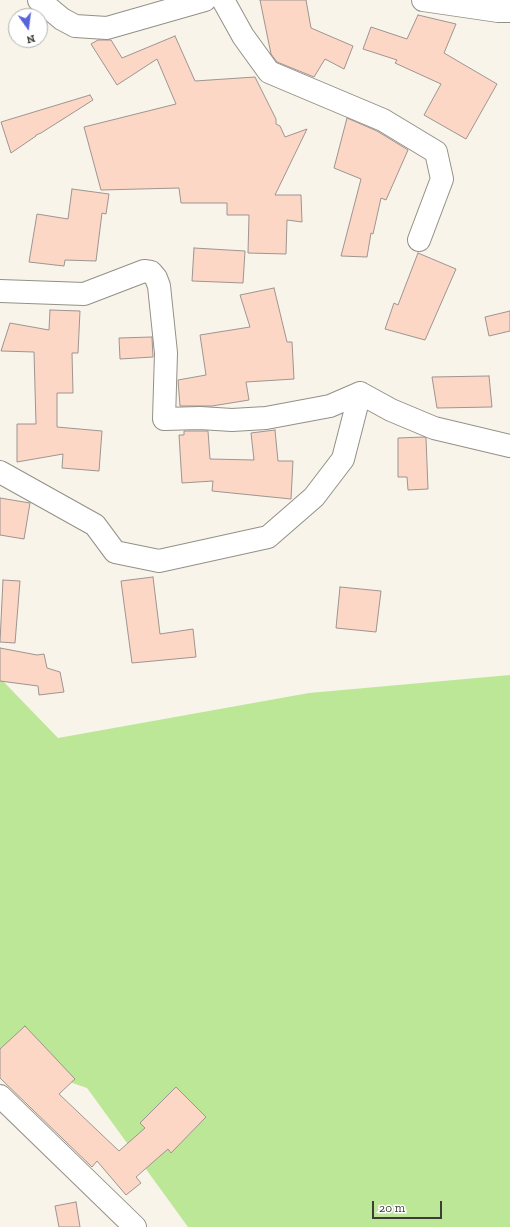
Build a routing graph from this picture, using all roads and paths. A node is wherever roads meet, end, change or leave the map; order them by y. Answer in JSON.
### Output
{"nodes":[{"id":1,"x":39,"y":0,"type":"edge"},
{"id":2,"x":205,"y":0,"type":"edge"},
{"id":3,"x":223,"y":0,"type":"edge"},
{"id":4,"x":423,"y":0,"type":"edge"},
{"id":5,"x":510,"y":11,"type":"edge"},
{"id":6,"x":419,"y":240,"type":"dead end"},
{"id":7,"x":0,"y":291,"type":"edge"},
{"id":8,"x":360,"y":393,"type":"junction"},
{"id":9,"x":510,"y":446,"type":"edge"},
{"id":10,"x":0,"y":472,"type":"edge"},
{"id":11,"x":0,"y":1096,"type":"edge"},
{"id":12,"x":135,"y":1227,"type":"edge"}],
"edges":[{"from":1,"to":2,"type":"street"},
{"from":3,"to":6,"type":"street"},
{"from":4,"to":5,"type":"street"},
{"from":7,"to":8,"type":"street"},
{"from":8,"to":9,"type":"street"},
{"from":8,"to":10,"type":"street"},
{"from":11,"to":12,"type":"street"}]}
